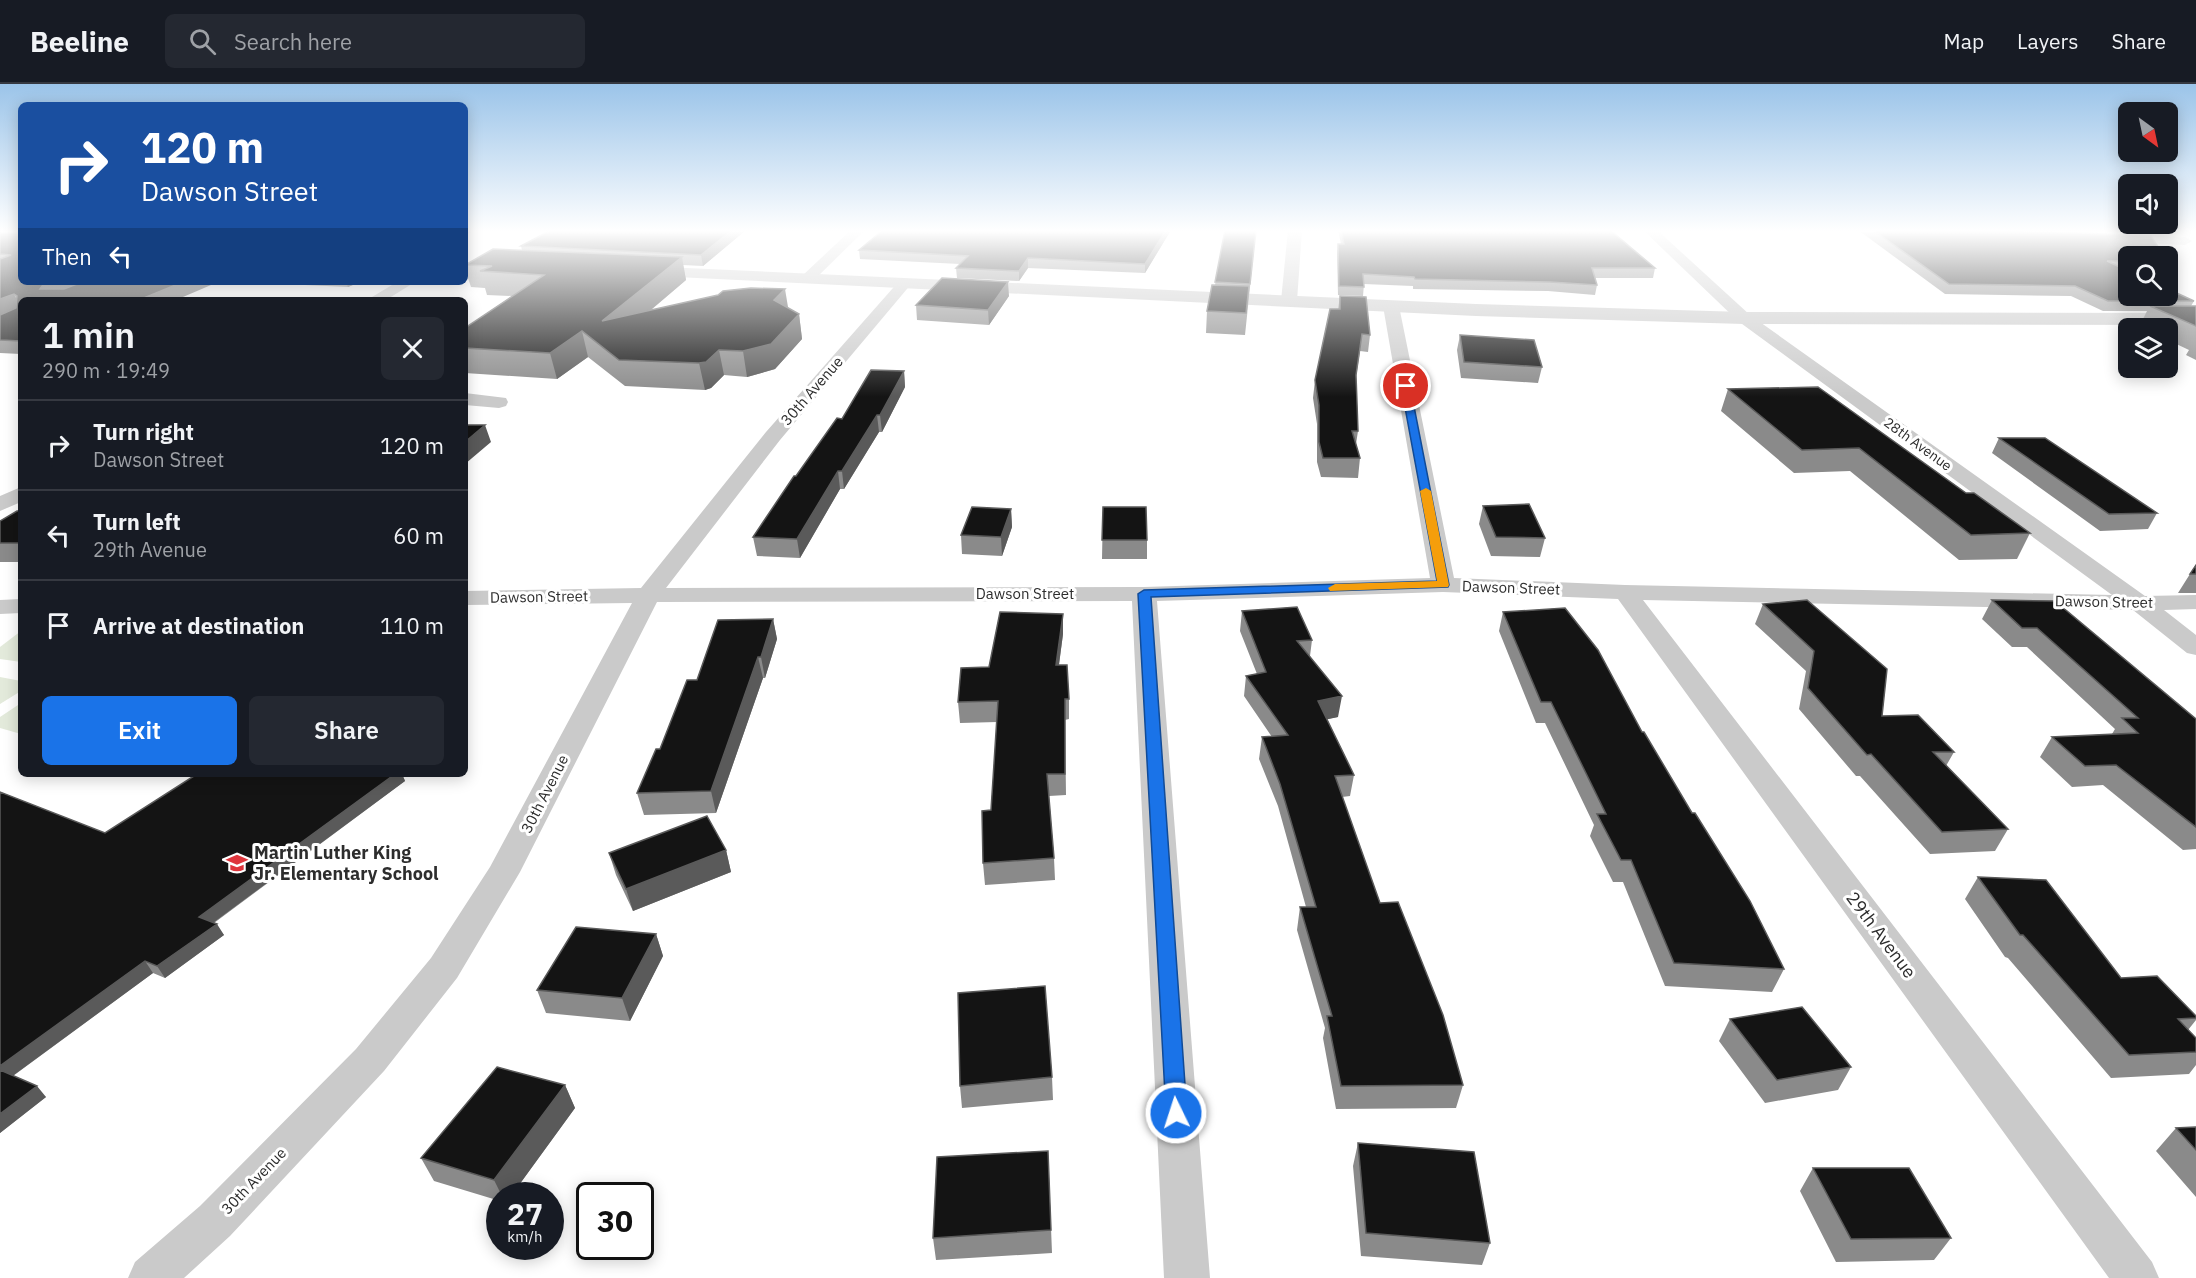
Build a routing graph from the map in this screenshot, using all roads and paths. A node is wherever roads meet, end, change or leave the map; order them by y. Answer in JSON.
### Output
{"nodes":[{"id":1,"x":401,"y":286,"type":"edge"},
{"id":2,"x":903,"y":286,"type":"edge"},
{"id":3,"x":963,"y":286,"type":"edge"},
{"id":4,"x":1290,"y":286,"type":"edge"},
{"id":5,"x":1710,"y":286,"type":"edge"},
{"id":6,"x":380,"y":297,"type":"edge"},
{"id":7,"x":1289,"y":301,"type":"junction"},
{"id":8,"x":1391,"y":306,"type":"junction"},
{"id":9,"x":1744,"y":318,"type":"junction"},
{"id":10,"x":2196,"y":319,"type":"edge"},
{"id":11,"x":468,"y":399,"type":"edge"},
{"id":12,"x":499,"y":402,"type":"dead end"},
{"id":13,"x":18,"y":495,"type":"edge"},
{"id":14,"x":0,"y":505,"type":"edge"},
{"id":15,"x":1443,"y":585,"type":"junction"},
{"id":16,"x":1625,"y":592,"type":"junction"},
{"id":17,"x":1144,"y":594,"type":"junction"},
{"id":18,"x":648,"y":596,"type":"junction"},
{"id":19,"x":468,"y":598,"type":"edge"},
{"id":20,"x":2196,"y":602,"type":"edge"},
{"id":21,"x":2139,"y":603,"type":"junction"},
{"id":22,"x":18,"y":606,"type":"edge"},
{"id":23,"x":0,"y":607,"type":"edge"},
{"id":24,"x":2196,"y":647,"type":"edge"},
{"id":25,"x":151,"y":1278,"type":"edge"},
{"id":26,"x":1187,"y":1278,"type":"edge"},
{"id":27,"x":2136,"y":1278,"type":"edge"}],
"edges":[{"from":1,"to":6,"type":"street"},
{"from":2,"to":18,"type":"street","name":"30th Avenue"},
{"from":3,"to":7,"type":"street"},
{"from":4,"to":7,"type":"street"},
{"from":5,"to":9,"type":"street","name":"28th Avenue"},
{"from":7,"to":8,"type":"street"},
{"from":8,"to":9,"type":"street"},
{"from":8,"to":15,"type":"street"},
{"from":9,"to":10,"type":"street"},
{"from":9,"to":21,"type":"street","name":"28th Avenue"},
{"from":11,"to":12,"type":"street"},
{"from":13,"to":14,"type":"street"},
{"from":15,"to":16,"type":"street","name":"Dawson Street"},
{"from":15,"to":17,"type":"street","name":"Dawson Street"},
{"from":16,"to":21,"type":"street","name":"Dawson Street"},
{"from":16,"to":27,"type":"street","name":"29th Avenue"},
{"from":17,"to":18,"type":"street","name":"Dawson Street"},
{"from":17,"to":26,"type":"street"},
{"from":18,"to":19,"type":"street","name":"Dawson Street"},
{"from":18,"to":25,"type":"street","name":"30th Avenue"},
{"from":20,"to":21,"type":"street","name":"Dawson Street"},
{"from":21,"to":24,"type":"street","name":"28th Avenue"},
{"from":22,"to":23,"type":"street"}]}
